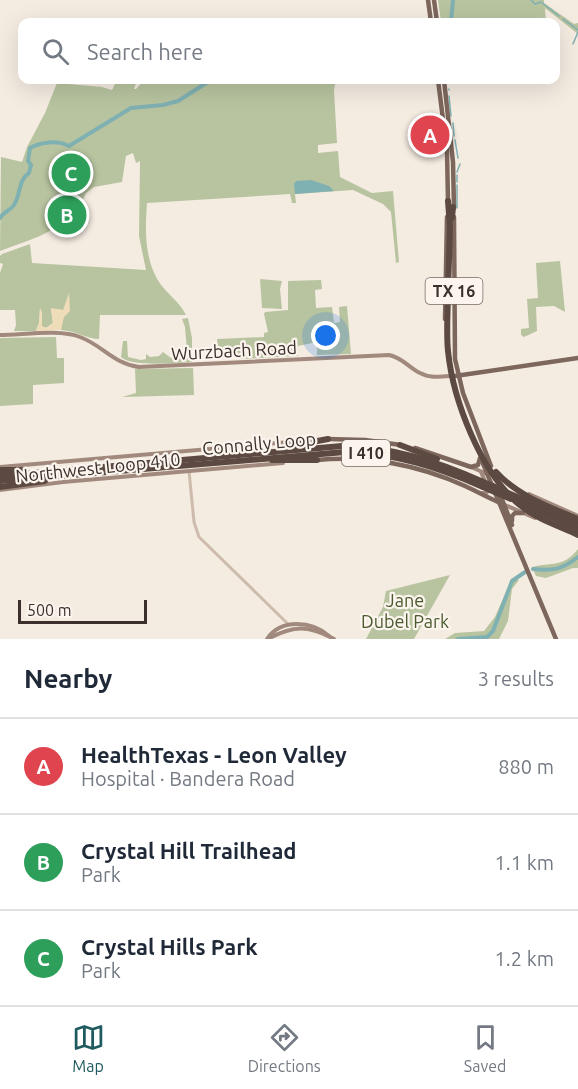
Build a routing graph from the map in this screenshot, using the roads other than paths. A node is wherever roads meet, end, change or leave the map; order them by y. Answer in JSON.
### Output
{"nodes":[{"id":1,"x":428,"y":0,"type":"edge"},
{"id":2,"x":434,"y":0,"type":"edge"},
{"id":3,"x":430,"y":18,"type":"edge"},
{"id":4,"x":436,"y":18,"type":"edge"},
{"id":5,"x":439,"y":84,"type":"edge"},
{"id":6,"x":444,"y":84,"type":"edge"},
{"id":7,"x":451,"y":204,"type":"junction"},
{"id":8,"x":444,"y":278,"type":"junction"},
{"id":9,"x":451,"y":290,"type":"junction"},
{"id":10,"x":444,"y":316,"type":"junction"},
{"id":11,"x":454,"y":320,"type":"junction"},
{"id":12,"x":0,"y":335,"type":"edge"},
{"id":13,"x":578,"y":358,"type":"edge"},
{"id":14,"x":450,"y":376,"type":"junction"},
{"id":15,"x":458,"y":376,"type":"junction"},
{"id":16,"x":328,"y":439,"type":"junction"},
{"id":17,"x":400,"y":445,"type":"junction"},
{"id":18,"x":261,"y":452,"type":"junction"},
{"id":19,"x":480,"y":458,"type":"junction"},
{"id":20,"x":244,"y":459,"type":"junction"},
{"id":21,"x":317,"y":460,"type":"junction"},
{"id":22,"x":490,"y":465,"type":"junction"},
{"id":23,"x":471,"y":467,"type":"junction"},
{"id":24,"x":0,"y":468,"type":"edge"},
{"id":25,"x":455,"y":469,"type":"junction"},
{"id":26,"x":478,"y":470,"type":"junction"},
{"id":27,"x":189,"y":471,"type":"junction"},
{"id":28,"x":36,"y":472,"type":"junction"},
{"id":29,"x":90,"y":473,"type":"junction"},
{"id":30,"x":487,"y":474,"type":"junction"},
{"id":31,"x":0,"y":476,"type":"edge"},
{"id":32,"x":494,"y":477,"type":"junction"},
{"id":33,"x":0,"y":481,"type":"edge"},
{"id":34,"x":482,"y":484,"type":"junction"},
{"id":35,"x":0,"y":489,"type":"edge"},
{"id":36,"x":510,"y":491,"type":"junction"},
{"id":37,"x":478,"y":493,"type":"junction"},
{"id":38,"x":485,"y":497,"type":"junction"},
{"id":39,"x":499,"y":503,"type":"junction"},
{"id":40,"x":505,"y":506,"type":"junction"},
{"id":41,"x":517,"y":510,"type":"junction"},
{"id":42,"x":569,"y":512,"type":"joint"},
{"id":43,"x":524,"y":514,"type":"junction"},
{"id":44,"x":578,"y":519,"type":"edge"},
{"id":45,"x":510,"y":524,"type":"junction"},
{"id":46,"x":578,"y":534,"type":"edge"},
{"id":47,"x":283,"y":619,"type":"junction"},
{"id":48,"x":288,"y":624,"type":"junction"},
{"id":49,"x":282,"y":627,"type":"junction"},
{"id":50,"x":326,"y":635,"type":"junction"},
{"id":51,"x":268,"y":639,"type":"edge"},
{"id":52,"x":334,"y":639,"type":"edge"},
{"id":53,"x":556,"y":639,"type":"edge"}],
"edges":[{"from":1,"to":3,"type":"main road"},
{"from":2,"to":4,"type":"main road"},
{"from":5,"to":7,"type":"main road","number":"TX 16"},
{"from":6,"to":7,"type":"main road","number":"TX 16"},
{"from":7,"to":8,"type":"main road","number":"TX 16"},
{"from":7,"to":9,"type":"highway"},
{"from":8,"to":9,"type":"main road"},
{"from":8,"to":10,"type":"main road","number":"TX 16"},
{"from":9,"to":11,"type":"main road","number":"TX 16"},
{"from":9,"to":44,"type":"highway","bridge":true},
{"from":9,"to":46,"type":"highway","bridge":true},
{"from":10,"to":11,"type":"main road"},
{"from":10,"to":14,"type":"main road","number":"TX 16"},
{"from":11,"to":15,"type":"main road","number":"TX 16"},
{"from":12,"to":14,"type":"main road","name":"Wurzbach Road"},
{"from":13,"to":15,"type":"main road","name":"Wurzbach Road"},
{"from":14,"to":15,"type":"main road","name":"Wurzbach Road"},
{"from":14,"to":19,"type":"main road","number":"TX 16"},
{"from":15,"to":22,"type":"main road","number":"TX 16"},
{"from":16,"to":17,"type":"main road","name":"Northwest Loop 410"},
{"from":16,"to":18,"type":"highway"},
{"from":16,"to":24,"type":"main road","name":"Northwest Loop 410"},
{"from":17,"to":23,"type":"main road","name":"Northwest Loop 410"},
{"from":17,"to":25,"type":"highway"},
{"from":18,"to":25,"type":"highway","name":"Connally Loop","number":"I 410"},
{"from":18,"to":28,"type":"highway","name":"Connally Loop","number":"I 410"},
{"from":19,"to":23,"type":"main road"},
{"from":19,"to":30,"type":"main road"},
{"from":20,"to":21,"type":"highway"},
{"from":20,"to":29,"type":"highway","name":"Connally Loop","number":"I 410"},
{"from":20,"to":34,"type":"highway","name":"Connally Loop","number":"I 410"},
{"from":21,"to":27,"type":"main road","name":"Northwest Loop 410"},
{"from":21,"to":37,"type":"main road","name":"Northwest Loop 410"},
{"from":22,"to":32,"type":"main road","number":"TX 16"},
{"from":22,"to":36,"type":"main road"},
{"from":23,"to":26,"type":"main road","name":"Northwest Loop 410"},
{"from":24,"to":28,"type":"highway"},
{"from":25,"to":34,"type":"highway","name":"Connally Loop","number":"I 410"},
{"from":26,"to":30,"type":"main road","name":"Northwest Loop 410"},
{"from":26,"to":37,"type":"main road"},
{"from":27,"to":35,"type":"main road","name":"Northwest Loop 410"},
{"from":27,"to":47,"type":"street"},
{"from":28,"to":31,"type":"highway","name":"Connally Loop","number":"I 410"},
{"from":29,"to":33,"type":"highway","name":"Connally Loop","number":"I 410"},
{"from":29,"to":35,"type":"highway"},
{"from":30,"to":32,"type":"main road","name":"Northwest Loop 410"},
{"from":30,"to":39,"type":"main road"},
{"from":32,"to":36,"type":"main road","name":"Northwest Loop 410"},
{"from":32,"to":40,"type":"main road","number":"TX 16"},
{"from":34,"to":36,"type":"highway","name":"Connally Loop","number":"I 410","bridge":true},
{"from":36,"to":41,"type":"main road"},
{"from":36,"to":42,"type":"main road","name":"Northwest Loop 410"},
{"from":36,"to":44,"type":"highway","name":"Connally Loop","number":"I 410"},
{"from":36,"to":46,"type":"highway","name":"Connally Loop","number":"I 410"},
{"from":37,"to":38,"type":"main road","name":"Northwest Loop 410"},
{"from":38,"to":39,"type":"main road","name":"Northwest Loop 410"},
{"from":38,"to":45,"type":"main road"},
{"from":39,"to":40,"type":"main road","name":"Northwest Loop 410"},
{"from":39,"to":45,"type":"main road"},
{"from":40,"to":41,"type":"main road","name":"Northwest Loop 410"},
{"from":40,"to":45,"type":"main road"},
{"from":41,"to":43,"type":"main road","name":"Northwest Loop 410"},
{"from":42,"to":44,"type":"highway"},
{"from":43,"to":45,"type":"main road"},
{"from":43,"to":46,"type":"highway"},
{"from":45,"to":53,"type":"main road"},
{"from":47,"to":48,"type":"street"},
{"from":47,"to":49,"type":"street"},
{"from":48,"to":49,"type":"main road"},
{"from":48,"to":50,"type":"main road"},
{"from":48,"to":51,"type":"main road"},
{"from":49,"to":51,"type":"main road"},
{"from":50,"to":51,"type":"main road"},
{"from":50,"to":52,"type":"main road"}]}
